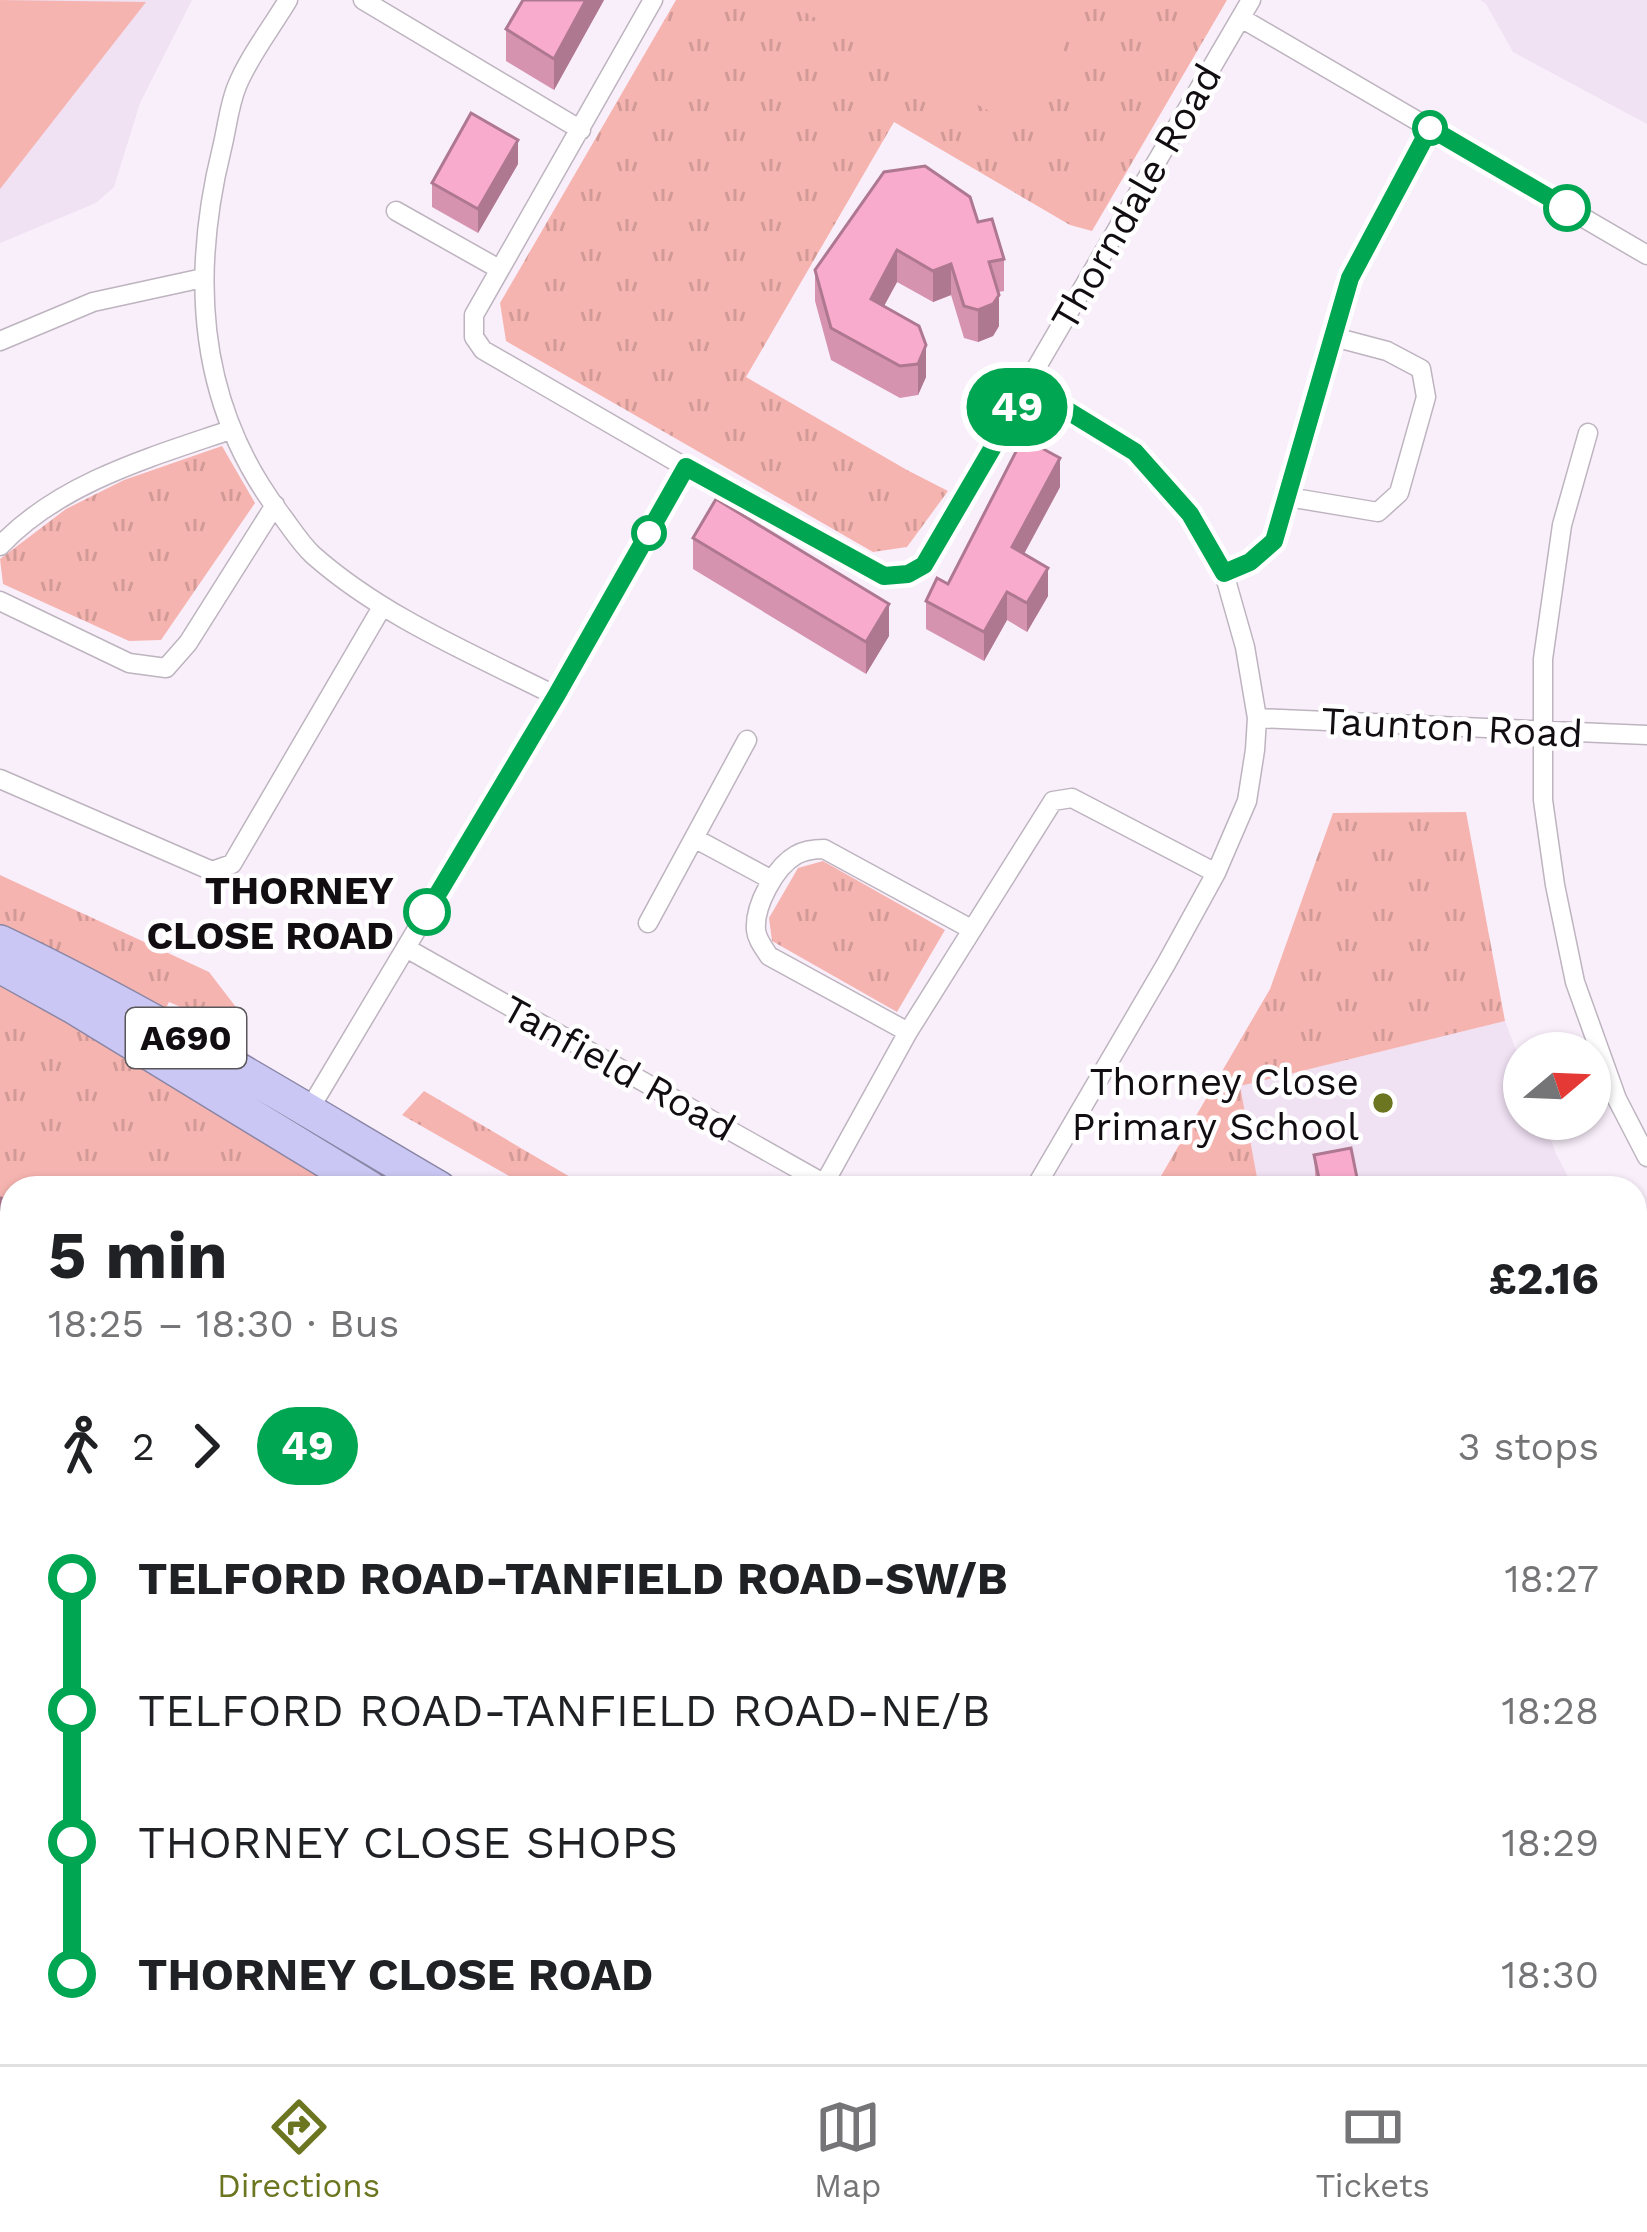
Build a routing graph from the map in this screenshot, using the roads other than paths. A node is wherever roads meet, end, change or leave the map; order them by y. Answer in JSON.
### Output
{"nodes":[{"id":1,"x":288,"y":0,"type":"edge"},
{"id":2,"x":363,"y":0,"type":"edge"},
{"id":3,"x":653,"y":0,"type":"edge"},
{"id":4,"x":1251,"y":0,"type":"edge"},
{"id":5,"x":1241,"y":19,"type":"junction"},
{"id":6,"x":1430,"y":128,"type":"junction"},
{"id":7,"x":581,"y":130,"type":"junction"},
{"id":8,"x":396,"y":211,"type":"dead end"},
{"id":9,"x":1647,"y":255,"type":"edge"},
{"id":10,"x":499,"y":269,"type":"junction"},
{"id":11,"x":202,"y":278,"type":"junction"},
{"id":12,"x":1334,"y":337,"type":"junction"},
{"id":13,"x":0,"y":341,"type":"edge"},
{"id":14,"x":1034,"y":383,"type":"junction"},
{"id":15,"x":230,"y":430,"type":"junction"},
{"id":16,"x":1588,"y":433,"type":"dead end"},
{"id":17,"x":686,"y":467,"type":"junction"},
{"id":18,"x":1288,"y":497,"type":"junction"},
{"id":19,"x":274,"y":505,"type":"junction"},
{"id":20,"x":0,"y":546,"type":"edge"},
{"id":21,"x":1224,"y":573,"type":"junction"},
{"id":22,"x":0,"y":601,"type":"edge"},
{"id":23,"x":382,"y":607,"type":"junction"},
{"id":24,"x":556,"y":696,"type":"junction"},
{"id":25,"x":1257,"y":718,"type":"junction"},
{"id":26,"x":1543,"y":731,"type":"junction"},
{"id":27,"x":1647,"y":735,"type":"edge"},
{"id":28,"x":747,"y":740,"type":"dead end"},
{"id":29,"x":0,"y":779,"type":"edge"},
{"id":30,"x":694,"y":838,"type":"junction"},
{"id":31,"x":1216,"y":873,"type":"junction"},
{"id":32,"x":772,"y":880,"type":"junction"},
{"id":33,"x":648,"y":923,"type":"dead end"},
{"id":34,"x":971,"y":928,"type":"junction"},
{"id":35,"x":0,"y":942,"type":"edge"},
{"id":36,"x":406,"y":948,"type":"junction"},
{"id":37,"x":0,"y":965,"type":"edge"},
{"id":38,"x":908,"y":1032,"type":"junction"},
{"id":39,"x":309,"y":1111,"type":"junction"},
{"id":40,"x":1647,"y":1157,"type":"edge"},
{"id":41,"x":350,"y":1176,"type":"edge"},
{"id":42,"x":420,"y":1176,"type":"edge"},
{"id":43,"x":810,"y":1176,"type":"edge"},
{"id":44,"x":833,"y":1176,"type":"edge"},
{"id":45,"x":1042,"y":1176,"type":"edge"}],
"edges":[{"from":1,"to":11,"type":"street"},
{"from":2,"to":7,"type":"street"},
{"from":3,"to":7,"type":"street","name":"Thorndale Road"},
{"from":4,"to":5,"type":"street","name":"Thorndale Road"},
{"from":5,"to":6,"type":"street"},
{"from":5,"to":14,"type":"street","name":"Thorndale Road"},
{"from":6,"to":9,"type":"street"},
{"from":6,"to":12,"type":"street"},
{"from":7,"to":10,"type":"street","name":"Thorndale Road"},
{"from":8,"to":10,"type":"street"},
{"from":10,"to":17,"type":"street","name":"Thorndale Road"},
{"from":11,"to":13,"type":"street"},
{"from":11,"to":15,"type":"street"},
{"from":12,"to":18,"type":"street"},
{"from":12,"to":18,"type":"street"},
{"from":14,"to":17,"type":"street","name":"Thorndale Road"},
{"from":14,"to":21,"type":"street"},
{"from":15,"to":19,"type":"street"},
{"from":15,"to":20,"type":"street"},
{"from":16,"to":26,"type":"street"},
{"from":17,"to":24,"type":"street"},
{"from":18,"to":21,"type":"street"},
{"from":19,"to":22,"type":"street"},
{"from":19,"to":23,"type":"street"},
{"from":21,"to":25,"type":"street"},
{"from":23,"to":24,"type":"street"},
{"from":23,"to":29,"type":"street"},
{"from":24,"to":36,"type":"street"},
{"from":25,"to":26,"type":"street","name":"Taunton Road"},
{"from":25,"to":31,"type":"street"},
{"from":26,"to":27,"type":"street","name":"Taunton Road"},
{"from":26,"to":40,"type":"street"},
{"from":28,"to":30,"type":"street"},
{"from":30,"to":32,"type":"street"},
{"from":30,"to":33,"type":"street"},
{"from":31,"to":34,"type":"street"},
{"from":31,"to":45,"type":"street"},
{"from":32,"to":34,"type":"street"},
{"from":32,"to":38,"type":"street"},
{"from":34,"to":38,"type":"street"},
{"from":35,"to":39,"type":"highway","number":"A690"},
{"from":36,"to":39,"type":"street"},
{"from":36,"to":43,"type":"street","name":"Tanfield Road"},
{"from":37,"to":41,"type":"highway","number":"A690"},
{"from":38,"to":44,"type":"street"},
{"from":39,"to":42,"type":"highway","number":"A690"}]}
